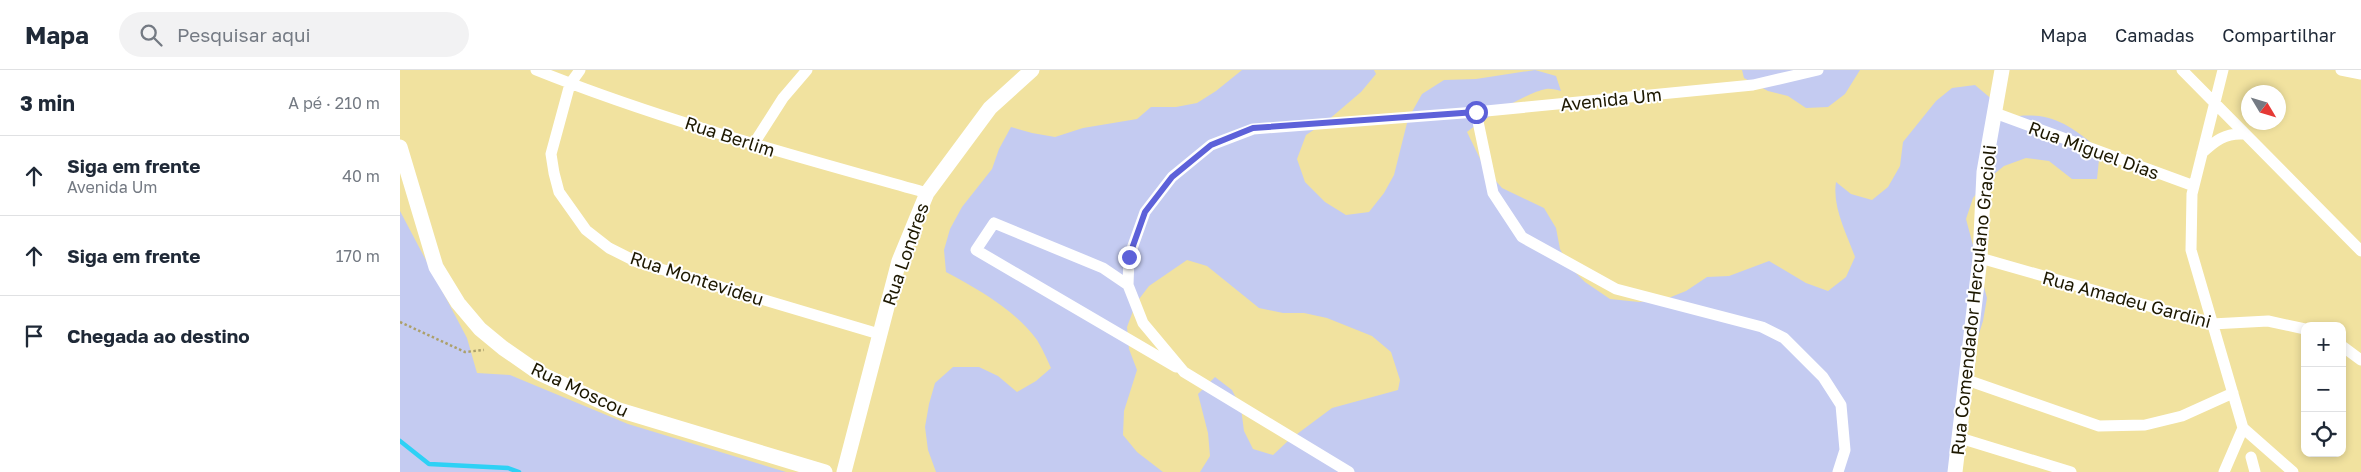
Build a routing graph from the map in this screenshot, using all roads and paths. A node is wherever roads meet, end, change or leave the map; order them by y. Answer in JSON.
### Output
{"nodes":[{"id":1,"x":536,"y":70,"type":"edge"},
{"id":2,"x":580,"y":70,"type":"edge"},
{"id":3,"x":807,"y":70,"type":"edge"},
{"id":4,"x":1032,"y":70,"type":"edge"},
{"id":5,"x":1818,"y":70,"type":"edge"},
{"id":6,"x":2002,"y":70,"type":"edge"},
{"id":7,"x":2182,"y":70,"type":"edge"},
{"id":8,"x":2223,"y":70,"type":"edge"},
{"id":9,"x":2341,"y":70,"type":"edge"},
{"id":10,"x":2361,"y":74,"type":"edge"},
{"id":11,"x":570,"y":84,"type":"junction"},
{"id":12,"x":2214,"y":104,"type":"junction"},
{"id":13,"x":1476,"y":112,"type":"junction"},
{"id":14,"x":1995,"y":114,"type":"junction"},
{"id":15,"x":2243,"y":134,"type":"junction"},
{"id":16,"x":753,"y":145,"type":"junction"},
{"id":17,"x":400,"y":148,"type":"edge"},
{"id":18,"x":2202,"y":153,"type":"junction"},
{"id":19,"x":2194,"y":186,"type":"junction"},
{"id":20,"x":927,"y":193,"type":"junction"},
{"id":21,"x":2361,"y":251,"type":"edge"},
{"id":22,"x":1980,"y":258,"type":"junction"},
{"id":23,"x":1128,"y":285,"type":"junction"},
{"id":24,"x":400,"y":322,"type":"edge"},
{"id":25,"x":2212,"y":324,"type":"junction"},
{"id":26,"x":2301,"y":328,"type":"edge"},
{"id":27,"x":879,"y":334,"type":"junction"},
{"id":28,"x":503,"y":348,"type":"junction"},
{"id":29,"x":2346,"y":349,"type":"edge"},
{"id":30,"x":2361,"y":360,"type":"edge"},
{"id":31,"x":1184,"y":372,"type":"junction"},
{"id":32,"x":1966,"y":380,"type":"junction"},
{"id":33,"x":2233,"y":393,"type":"junction"},
{"id":34,"x":2243,"y":428,"type":"junction"},
{"id":35,"x":1960,"y":438,"type":"junction"},
{"id":36,"x":2251,"y":457,"type":"dead end"},
{"id":37,"x":825,"y":472,"type":"edge"},
{"id":38,"x":844,"y":472,"type":"edge"},
{"id":39,"x":1349,"y":472,"type":"edge"},
{"id":40,"x":1838,"y":472,"type":"edge"},
{"id":41,"x":1955,"y":472,"type":"edge"},
{"id":42,"x":2070,"y":472,"type":"edge"},
{"id":43,"x":2224,"y":472,"type":"edge"},
{"id":44,"x":2255,"y":472,"type":"edge"},
{"id":45,"x":2293,"y":472,"type":"edge"}],
"edges":[{"from":1,"to":11,"type":"street","name":"Rua Berlim"},
{"from":2,"to":11,"type":"street"},
{"from":3,"to":16,"type":"street"},
{"from":4,"to":20,"type":"street","name":"Rua Londres"},
{"from":5,"to":13,"type":"street","name":"Avenida Um"},
{"from":6,"to":14,"type":"street","name":"Rua Comendador Herculano Gracioli"},
{"from":7,"to":12,"type":"street"},
{"from":8,"to":12,"type":"street"},
{"from":9,"to":10,"type":"street"},
{"from":11,"to":16,"type":"street","name":"Rua Berlim"},
{"from":11,"to":27,"type":"street","name":"Rua Montevideu"},
{"from":12,"to":15,"type":"street"},
{"from":12,"to":18,"type":"street"},
{"from":13,"to":23,"type":"street","name":"Avenida Um"},
{"from":13,"to":40,"type":"street"},
{"from":14,"to":19,"type":"street","name":"Rua Miguel Dias"},
{"from":14,"to":22,"type":"street","name":"Rua Comendador Herculano Gracioli"},
{"from":15,"to":18,"type":"street"},
{"from":15,"to":21,"type":"street"},
{"from":16,"to":20,"type":"street","name":"Rua Berlim"},
{"from":17,"to":28,"type":"street","name":"Rua Moscou"},
{"from":18,"to":19,"type":"street"},
{"from":19,"to":25,"type":"street"},
{"from":20,"to":27,"type":"street","name":"Rua Londres"},
{"from":22,"to":25,"type":"street","name":"Rua Amadeu Gardini"},
{"from":22,"to":32,"type":"street","name":"Rua Comendador Herculano Gracioli"},
{"from":23,"to":31,"type":"street"},
{"from":23,"to":31,"type":"street"},
{"from":24,"to":28,"type":"path"},
{"from":25,"to":26,"type":"street","name":"Rua Amadeu Gardini"},
{"from":25,"to":33,"type":"street"},
{"from":27,"to":38,"type":"street","name":"Rua Londres"},
{"from":28,"to":37,"type":"street","name":"Rua Moscou"},
{"from":29,"to":30,"type":"street"},
{"from":31,"to":39,"type":"street"},
{"from":32,"to":33,"type":"street"},
{"from":32,"to":35,"type":"street","name":"Rua Comendador Herculano Gracioli"},
{"from":33,"to":34,"type":"street"},
{"from":34,"to":43,"type":"street"},
{"from":34,"to":45,"type":"street"},
{"from":35,"to":41,"type":"street","name":"Rua Comendador Herculano Gracioli"},
{"from":35,"to":42,"type":"street"},
{"from":36,"to":44,"type":"street"}]}
